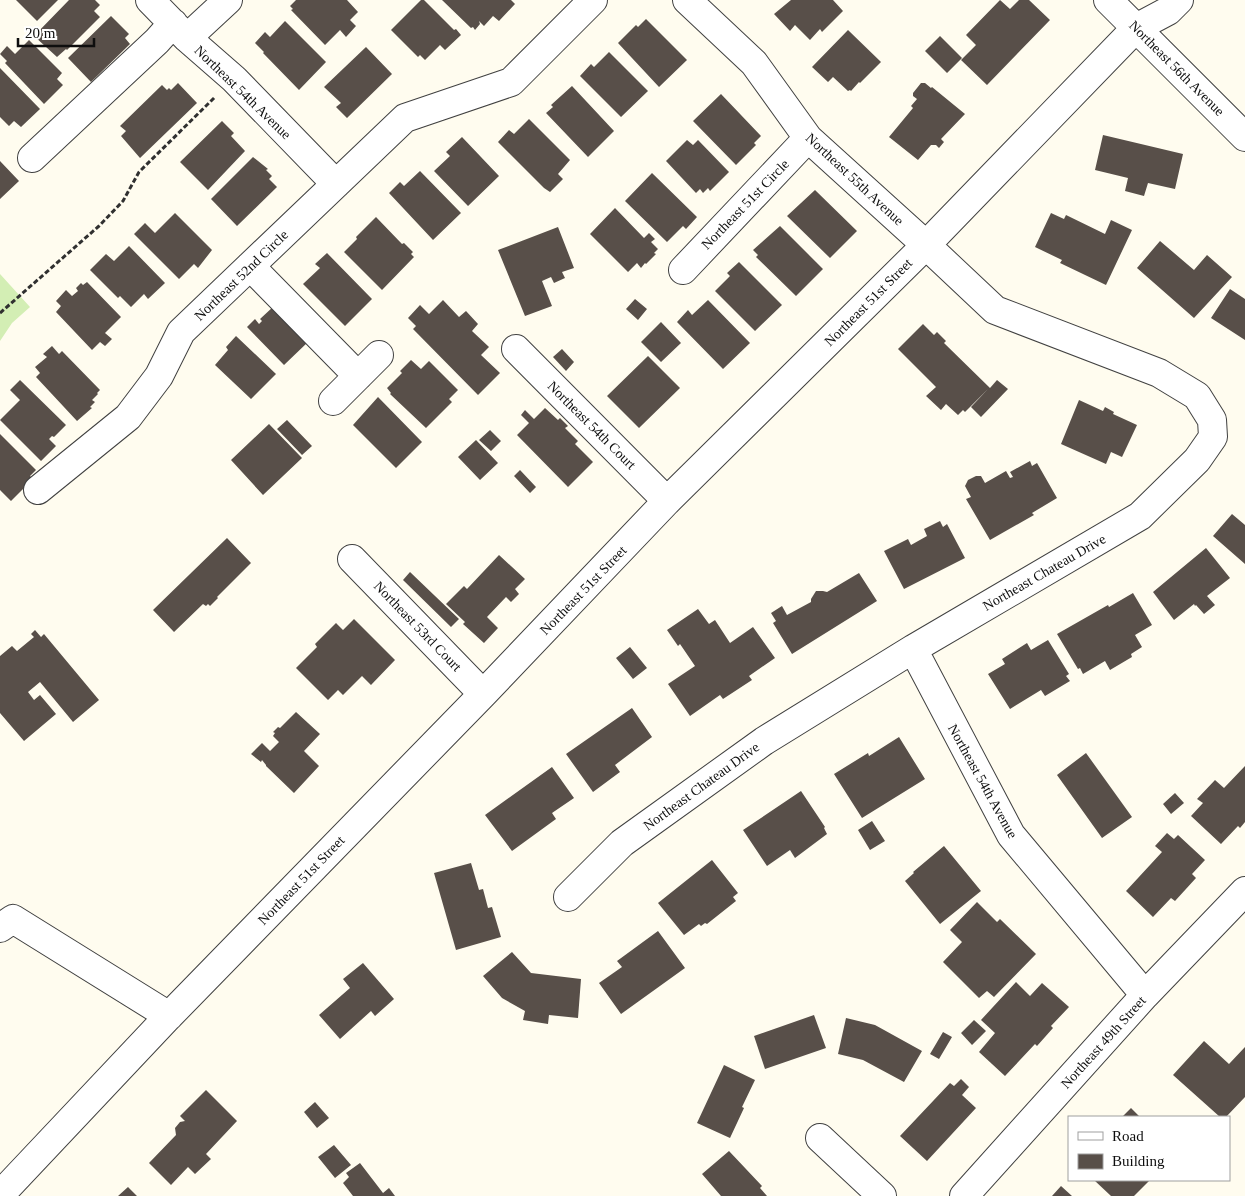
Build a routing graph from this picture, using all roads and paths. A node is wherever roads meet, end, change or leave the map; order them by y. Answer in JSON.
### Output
{"nodes":[{"id":1,"x":150,"y":0,"type":"edge"},
{"id":2,"x":228,"y":0,"type":"edge"},
{"id":3,"x":593,"y":0,"type":"edge"},
{"id":4,"x":686,"y":0,"type":"edge"},
{"id":5,"x":1108,"y":0,"type":"edge"},
{"id":6,"x":1180,"y":0,"type":"edge"},
{"id":7,"x":1136,"y":28,"type":"junction"},
{"id":8,"x":180,"y":31,"type":"junction"},
{"id":9,"x":234,"y":79,"type":"junction"},
{"id":10,"x":1245,"y":136,"type":"edge"},
{"id":11,"x":808,"y":138,"type":"junction"},
{"id":12,"x":32,"y":158,"type":"dead end"},
{"id":13,"x":336,"y":184,"type":"junction"},
{"id":14,"x":926,"y":245,"type":"junction"},
{"id":15,"x":250,"y":266,"type":"junction"},
{"id":16,"x":683,"y":270,"type":"dead end"},
{"id":17,"x":0,"y":313,"type":"edge"},
{"id":18,"x":516,"y":349,"type":"dead end"},
{"id":19,"x":379,"y":355,"type":"dead end"},
{"id":20,"x":358,"y":376,"type":"junction"},
{"id":21,"x":333,"y":401,"type":"dead end"},
{"id":22,"x":38,"y":490,"type":"dead end"},
{"id":23,"x":667,"y":501,"type":"junction"},
{"id":24,"x":352,"y":559,"type":"dead end"},
{"id":25,"x":913,"y":649,"type":"junction"},
{"id":26,"x":483,"y":694,"type":"junction"},
{"id":27,"x":1245,"y":891,"type":"edge"},
{"id":28,"x":568,"y":896,"type":"dead end"},
{"id":29,"x":0,"y":928,"type":"edge"},
{"id":30,"x":1145,"y":995,"type":"junction"},
{"id":31,"x":169,"y":1016,"type":"junction"},
{"id":32,"x":820,"y":1138,"type":"dead end"},
{"id":33,"x":0,"y":1195,"type":"edge"},
{"id":34,"x":882,"y":1196,"type":"edge"},
{"id":35,"x":964,"y":1196,"type":"edge"}],
"edges":[{"from":1,"to":8,"type":"street","name":"Northeast 54th Avenue"},
{"from":2,"to":8,"type":"street"},
{"from":3,"to":13,"type":"street","name":"Northeast 52nd Circle"},
{"from":4,"to":11,"type":"street","name":"Northeast 55th Avenue"},
{"from":5,"to":7,"type":"street","name":"Northeast 56th Avenue"},
{"from":6,"to":7,"type":"street","name":"Northeast 51st Street"},
{"from":7,"to":10,"type":"street","name":"Northeast 56th Avenue"},
{"from":7,"to":14,"type":"street","name":"Northeast 51st Street"},
{"from":8,"to":9,"type":"street","name":"Northeast 54th Avenue"},
{"from":8,"to":12,"type":"street"},
{"from":9,"to":13,"type":"street","name":"Northeast 54th Avenue"},
{"from":9,"to":17,"type":"path"},
{"from":11,"to":14,"type":"street","name":"Northeast 55th Avenue"},
{"from":11,"to":16,"type":"street","name":"Northeast 51st Circle"},
{"from":13,"to":15,"type":"street","name":"Northeast 52nd Circle"},
{"from":14,"to":23,"type":"street","name":"Northeast 51st Street"},
{"from":14,"to":25,"type":"street","name":"Northeast Chateau Drive"},
{"from":15,"to":20,"type":"street"},
{"from":15,"to":22,"type":"street","name":"Northeast 52nd Circle"},
{"from":18,"to":23,"type":"street","name":"Northeast 54th Court"},
{"from":19,"to":20,"type":"street"},
{"from":20,"to":21,"type":"street"},
{"from":23,"to":26,"type":"street","name":"Northeast 51st Street"},
{"from":24,"to":26,"type":"street","name":"Northeast 53rd Court"},
{"from":25,"to":28,"type":"street","name":"Northeast Chateau Drive"},
{"from":25,"to":30,"type":"street","name":"Northeast 54th Avenue"},
{"from":26,"to":31,"type":"street","name":"Northeast 51st Street"},
{"from":27,"to":30,"type":"street","name":"Northeast 49th Street"},
{"from":29,"to":31,"type":"street"},
{"from":30,"to":35,"type":"street","name":"Northeast 49th Street"},
{"from":31,"to":33,"type":"street","name":"Northeast 51st Street"},
{"from":32,"to":34,"type":"street"}]}
